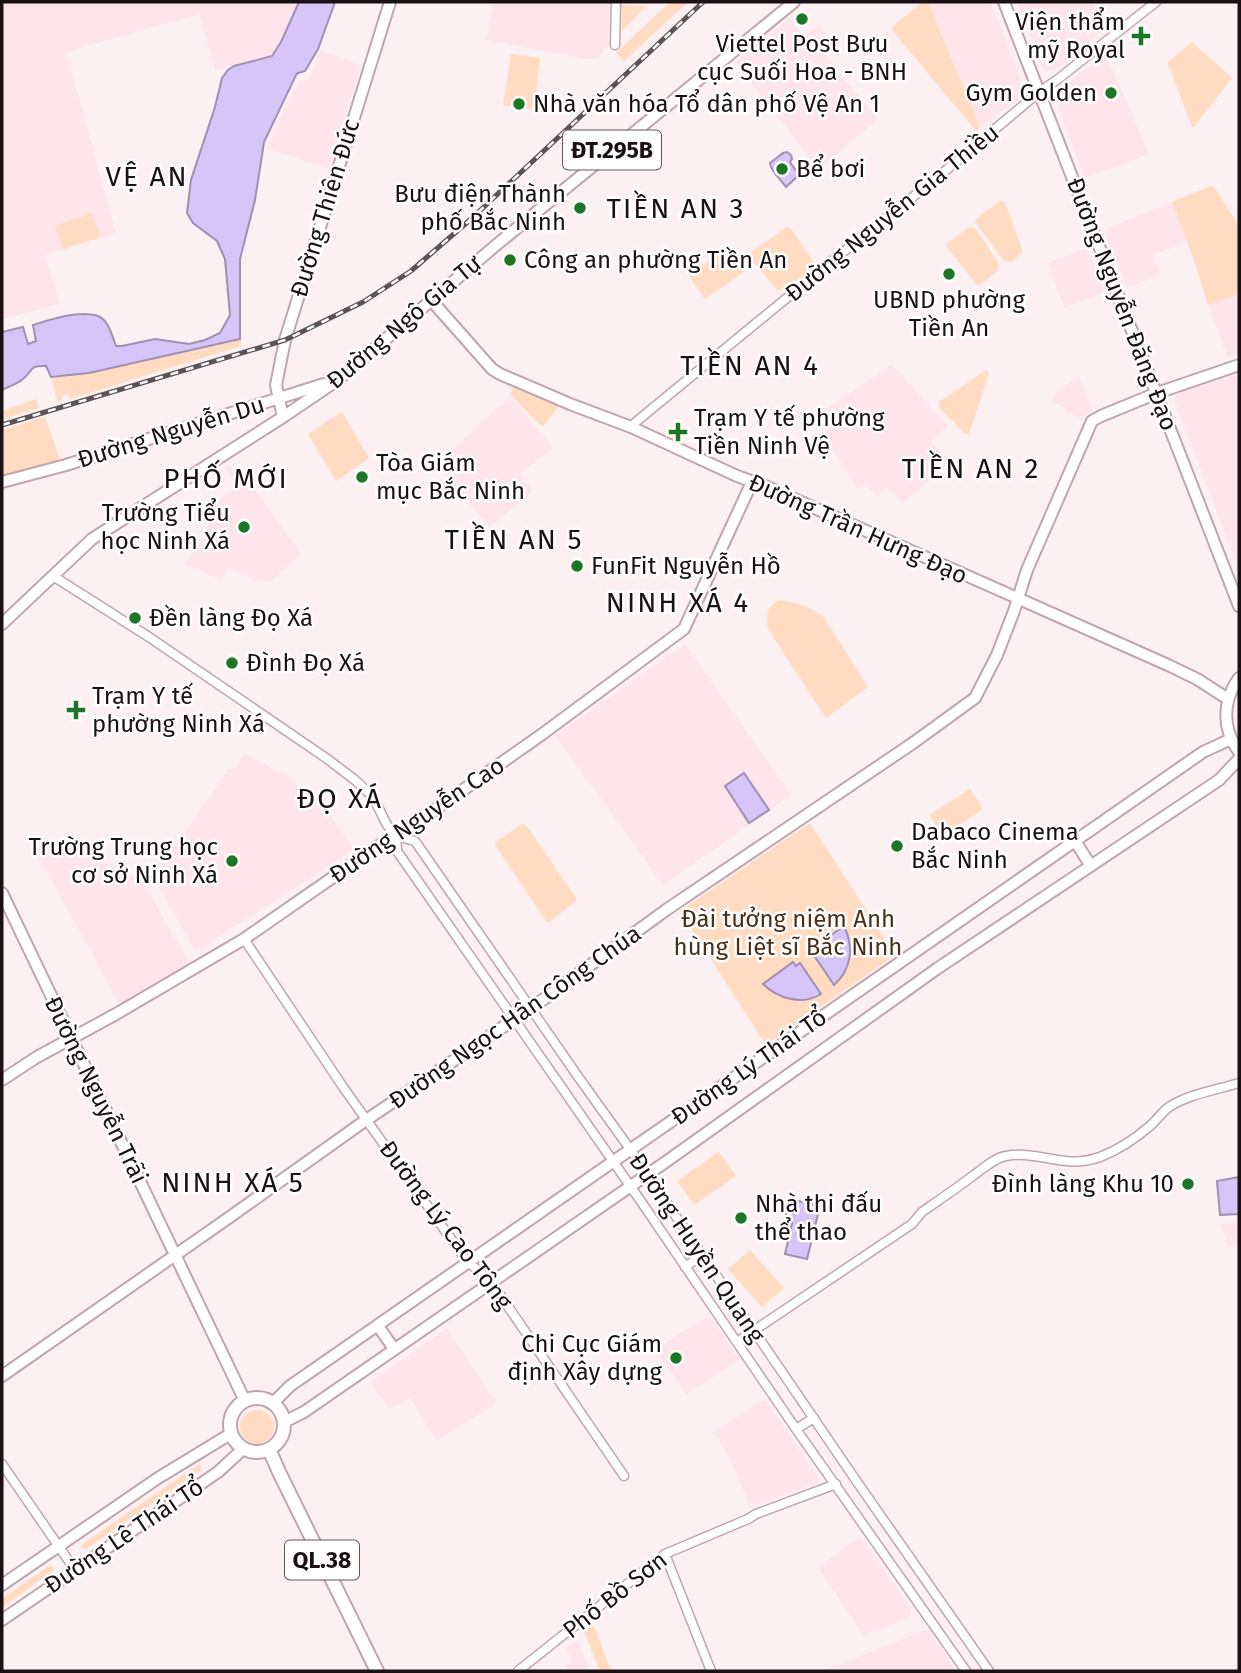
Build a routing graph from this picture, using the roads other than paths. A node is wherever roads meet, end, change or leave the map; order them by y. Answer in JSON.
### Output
{"nodes":[{"id":1,"x":390,"y":2,"type":"edge"},
{"id":2,"x":615,"y":2,"type":"edge"},
{"id":3,"x":794,"y":2,"type":"edge"},
{"id":4,"x":1003,"y":2,"type":"edge"},
{"id":5,"x":1157,"y":2,"type":"edge"},
{"id":6,"x":615,"y":45,"type":"dead end"},
{"id":7,"x":1038,"y":93,"type":"junction"},
{"id":8,"x":431,"y":300,"type":"junction"},
{"id":9,"x":1239,"y":365,"type":"edge"},
{"id":10,"x":339,"y":379,"type":"junction"},
{"id":11,"x":1157,"y":393,"type":"junction"},
{"id":12,"x":279,"y":398,"type":"junction"},
{"id":13,"x":283,"y":417,"type":"junction"},
{"id":14,"x":631,"y":427,"type":"junction"},
{"id":15,"x":2,"y":482,"type":"edge"},
{"id":16,"x":751,"y":482,"type":"junction"},
{"id":17,"x":53,"y":576,"type":"junction"},
{"id":18,"x":1018,"y":599,"type":"junction"},
{"id":19,"x":1239,"y":606,"type":"edge"},
{"id":20,"x":2,"y":624,"type":"edge"},
{"id":21,"x":1239,"y":678,"type":"edge"},
{"id":22,"x":1228,"y":699,"type":"junction"},
{"id":23,"x":1231,"y":739,"type":"junction"},
{"id":24,"x":1239,"y":752,"type":"edge"},
{"id":25,"x":1239,"y":759,"type":"edge"},
{"id":26,"x":397,"y":836,"type":"junction"},
{"id":27,"x":1075,"y":841,"type":"junction"},
{"id":28,"x":1091,"y":866,"type":"junction"},
{"id":29,"x":2,"y":893,"type":"edge"},
{"id":30,"x":244,"y":939,"type":"junction"},
{"id":31,"x":531,"y":1008,"type":"junction"},
{"id":32,"x":514,"y":1018,"type":"junction"},
{"id":33,"x":71,"y":1038,"type":"junction"},
{"id":34,"x":579,"y":1078,"type":"junction"},
{"id":35,"x":2,"y":1080,"type":"edge"},
{"id":36,"x":1239,"y":1083,"type":"edge"},
{"id":37,"x":563,"y":1089,"type":"junction"},
{"id":38,"x":367,"y":1120,"type":"junction"},
{"id":39,"x":630,"y":1149,"type":"junction"},
{"id":40,"x":613,"y":1161,"type":"junction"},
{"id":41,"x":647,"y":1174,"type":"junction"},
{"id":42,"x":630,"y":1186,"type":"junction"},
{"id":43,"x":175,"y":1255,"type":"junction"},
{"id":44,"x":702,"y":1255,"type":"junction"},
{"id":45,"x":469,"y":1263,"type":"junction"},
{"id":46,"x":684,"y":1267,"type":"junction"},
{"id":47,"x":492,"y":1283,"type":"junction"},
{"id":48,"x":378,"y":1326,"type":"junction"},
{"id":49,"x":753,"y":1331,"type":"junction"},
{"id":50,"x":737,"y":1342,"type":"junction"},
{"id":51,"x":394,"y":1349,"type":"junction"},
{"id":52,"x":2,"y":1376,"type":"edge"},
{"id":53,"x":245,"y":1401,"type":"junction"},
{"id":54,"x":273,"y":1403,"type":"junction"},
{"id":55,"x":814,"y":1418,"type":"junction"},
{"id":56,"x":284,"y":1422,"type":"junction"},
{"id":57,"x":796,"y":1429,"type":"junction"},
{"id":58,"x":232,"y":1433,"type":"junction"},
{"id":59,"x":244,"y":1448,"type":"junction"},
{"id":60,"x":269,"y":1449,"type":"junction"},
{"id":61,"x":2,"y":1464,"type":"edge"},
{"id":62,"x":624,"y":1476,"type":"dead end"},
{"id":63,"x":855,"y":1479,"type":"junction"},
{"id":64,"x":838,"y":1487,"type":"junction"},
{"id":65,"x":901,"y":1544,"type":"junction"},
{"id":66,"x":58,"y":1546,"type":"junction"},
{"id":67,"x":665,"y":1554,"type":"junction"},
{"id":68,"x":885,"y":1554,"type":"junction"},
{"id":69,"x":75,"y":1570,"type":"junction"},
{"id":70,"x":2,"y":1585,"type":"edge"},
{"id":71,"x":2,"y":1620,"type":"edge"},
{"id":72,"x":377,"y":1671,"type":"edge"},
{"id":73,"x":518,"y":1671,"type":"edge"},
{"id":74,"x":711,"y":1671,"type":"edge"},
{"id":75,"x":966,"y":1671,"type":"edge"},
{"id":76,"x":988,"y":1671,"type":"edge"}],
"edges":[{"from":1,"to":12,"type":"main road","name":"Đường Thiên Đức"},
{"from":2,"to":6,"type":"street"},
{"from":3,"to":8,"type":"main road","name":"Đường Ngô Gia Tự","number":"ĐT.295B"},
{"from":4,"to":7,"type":"main road","name":"Đường Nguyễn Đăng Đạo"},
{"from":5,"to":7,"type":"street","name":"Đường Nguyễn Gia Thiều"},
{"from":7,"to":11,"type":"main road","name":"Đường Nguyễn Đăng Đạo"},
{"from":7,"to":14,"type":"street","name":"Đường Nguyễn Gia Thiều"},
{"from":8,"to":10,"type":"main road","name":"Đường Ngô Gia Tự","number":"ĐT.295B"},
{"from":8,"to":14,"type":"main road","name":"Đường Trần Hưng Đạo"},
{"from":9,"to":11,"type":"main road","name":"Đường Ngọc Hân Công Chúa"},
{"from":10,"to":12,"type":"main road","name":"Đường Nguyễn Du"},
{"from":10,"to":13,"type":"main road","name":"Đường Ngô Gia Tự","number":"ĐT.295B"},
{"from":11,"to":18,"type":"main road","name":"Đường Ngọc Hân Công Chúa"},
{"from":11,"to":19,"type":"main road","name":"Đường Nguyễn Đăng Đạo"},
{"from":12,"to":13,"type":"main road","name":"Đường Thiên Đức"},
{"from":12,"to":15,"type":"main road","name":"Đường Nguyễn Du"},
{"from":13,"to":17,"type":"main road","name":"Đường Ngô Gia Tự","number":"ĐT.295B"},
{"from":14,"to":16,"type":"main road","name":"Đường Trần Hưng Đạo"},
{"from":16,"to":18,"type":"main road","name":"Đường Trần Hưng Đạo"},
{"from":16,"to":26,"type":"main road","name":"Đường Nguyễn Cao"},
{"from":17,"to":20,"type":"main road","name":"Đường Ngô Gia Tự","number":"ĐT.295B"},
{"from":17,"to":26,"type":"street","name":"Đường Huyền Quang"},
{"from":18,"to":22,"type":"main road","name":"Đường Trần Hưng Đạo"},
{"from":18,"to":31,"type":"main road","name":"Đường Ngọc Hân Công Chúa"},
{"from":21,"to":22,"type":"main road"},
{"from":22,"to":23,"type":"main road"},
{"from":23,"to":24,"type":"main road"},
{"from":23,"to":27,"type":"main road","name":"Đường Lý Thái Tổ"},
{"from":25,"to":28,"type":"main road","name":"Đường Lý Thái Tổ"},
{"from":26,"to":30,"type":"main road","name":"Đường Nguyễn Cao"},
{"from":26,"to":31,"type":"street","name":"Đường Huyền Quang"},
{"from":26,"to":32,"type":"street","name":"Đường Huyền Quang"},
{"from":27,"to":28,"type":"main road"},
{"from":27,"to":39,"type":"main road","name":"Đường Lý Thái Tổ"},
{"from":28,"to":41,"type":"main road","name":"Đường Lý Thái Tổ"},
{"from":29,"to":33,"type":"main road","name":"Đường Nguyễn Trãi"},
{"from":30,"to":33,"type":"main road","name":"Đường Nguyễn Cao"},
{"from":30,"to":38,"type":"street","name":"Đường Lý Cao Tông"},
{"from":31,"to":32,"type":"main road","name":"Đường Ngọc Hân Công Chúa"},
{"from":31,"to":34,"type":"street","name":"Đường Huyền Quang"},
{"from":32,"to":37,"type":"street","name":"Đường Huyền Quang"},
{"from":32,"to":38,"type":"main road","name":"Đường Ngọc Hân Công Chúa"},
{"from":33,"to":35,"type":"main road","name":"Đường Nguyễn Cao"},
{"from":33,"to":43,"type":"main road","name":"Đường Nguyễn Trãi"},
{"from":34,"to":37,"type":"street"},
{"from":34,"to":39,"type":"street","name":"Đường Huyền Quang"},
{"from":36,"to":49,"type":"street"},
{"from":37,"to":40,"type":"street","name":"Đường Huyền Quang"},
{"from":38,"to":43,"type":"main road","name":"Đường Ngọc Hân Công Chúa"},
{"from":38,"to":45,"type":"street","name":"Đường Lý Cao Tông"},
{"from":39,"to":40,"type":"main road","name":"Đường Lý Thái Tổ"},
{"from":39,"to":41,"type":"street","name":"Đường Huyền Quang"},
{"from":40,"to":42,"type":"street","name":"Đường Huyền Quang"},
{"from":40,"to":45,"type":"main road","name":"Đường Lý Thái Tổ"},
{"from":41,"to":42,"type":"main road","name":"Đường Lý Thái Tổ"},
{"from":41,"to":44,"type":"street","name":"Đường Huyền Quang"},
{"from":42,"to":46,"type":"street","name":"Đường Huyền Quang"},
{"from":42,"to":47,"type":"main road","name":"Đường Lý Thái Tổ"},
{"from":43,"to":52,"type":"main road","name":"Đường Ngọc Hân Công Chúa"},
{"from":43,"to":53,"type":"main road","name":"Đường Nguyễn Trãi"},
{"from":44,"to":46,"type":"street"},
{"from":44,"to":49,"type":"street","name":"Đường Huyền Quang"},
{"from":45,"to":47,"type":"street","name":"Đường Lý Cao Tông"},
{"from":45,"to":48,"type":"main road","name":"Đường Lý Thái Tổ"},
{"from":46,"to":50,"type":"street","name":"Đường Huyền Quang"},
{"from":47,"to":51,"type":"main road","name":"Đường Lý Thái Tổ"},
{"from":47,"to":62,"type":"street","name":"Đường Lý Cao Tông"},
{"from":48,"to":51,"type":"main road"},
{"from":48,"to":54,"type":"main road","name":"Đường Lý Thái Tổ"},
{"from":49,"to":50,"type":"street"},
{"from":49,"to":55,"type":"street","name":"Đường Huyền Quang"},
{"from":50,"to":57,"type":"street","name":"Đường Huyền Quang"},
{"from":51,"to":56,"type":"main road","name":"Đường Lý Thái Tổ"},
{"from":53,"to":54,"type":"highway"},
{"from":53,"to":58,"type":"highway"},
{"from":54,"to":56,"type":"highway"},
{"from":55,"to":57,"type":"street"},
{"from":55,"to":63,"type":"street","name":"Đường Huyền Quang"},
{"from":56,"to":60,"type":"highway"},
{"from":57,"to":64,"type":"street","name":"Đường Huyền Quang"},
{"from":58,"to":59,"type":"highway"},
{"from":58,"to":66,"type":"main road","name":"Đường Lê Thái Tổ"},
{"from":59,"to":60,"type":"highway"},
{"from":59,"to":69,"type":"main road","name":"Đường Lê Thái Tổ"},
{"from":60,"to":72,"type":"highway","number":"QL.38"},
{"from":61,"to":66,"type":"street"},
{"from":63,"to":64,"type":"street","name":"Phố Bồ Sơn"},
{"from":63,"to":65,"type":"street","name":"Đường Huyền Quang"},
{"from":64,"to":67,"type":"street","name":"Phố Bồ Sơn"},
{"from":64,"to":68,"type":"street","name":"Đường Huyền Quang"},
{"from":65,"to":68,"type":"street"},
{"from":65,"to":76,"type":"street","name":"Đường Huyền Quang"},
{"from":66,"to":69,"type":"street"},
{"from":66,"to":70,"type":"main road","name":"Đường Lê Thái Tổ"},
{"from":67,"to":73,"type":"street","name":"Phố Bồ Sơn"},
{"from":67,"to":74,"type":"street"},
{"from":68,"to":75,"type":"street","name":"Đường Huyền Quang"},
{"from":69,"to":71,"type":"main road","name":"Đường Lê Thái Tổ"}]}
